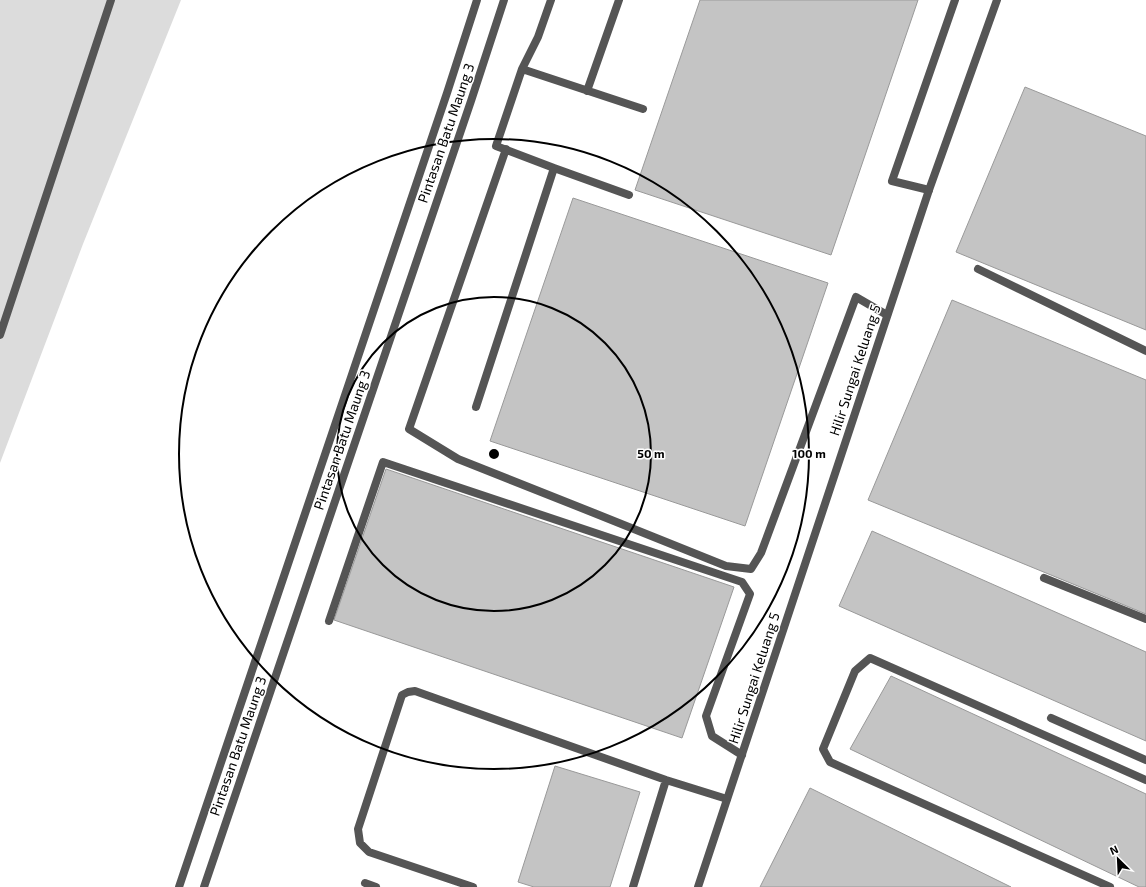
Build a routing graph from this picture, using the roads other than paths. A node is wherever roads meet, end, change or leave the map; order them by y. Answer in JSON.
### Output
{"nodes":[{"id":1,"x":111,"y":0,"type":"edge"},
{"id":2,"x":477,"y":0,"type":"edge"},
{"id":3,"x":504,"y":0,"type":"edge"},
{"id":4,"x":552,"y":0,"type":"edge"},
{"id":5,"x":619,"y":0,"type":"edge"},
{"id":6,"x":955,"y":0,"type":"edge"},
{"id":7,"x":997,"y":0,"type":"edge"},
{"id":8,"x":522,"y":70,"type":"junction"},
{"id":9,"x":587,"y":91,"type":"junction"},
{"id":10,"x":643,"y":109,"type":"dead end"},
{"id":11,"x":506,"y":150,"type":"junction"},
{"id":12,"x":554,"y":168,"type":"junction"},
{"id":13,"x":929,"y":190,"type":"junction"},
{"id":14,"x":629,"y":195,"type":"dead end"},
{"id":15,"x":978,"y":269,"type":"dead end"},
{"id":16,"x":887,"y":315,"type":"junction"},
{"id":17,"x":0,"y":335,"type":"edge"},
{"id":18,"x":1146,"y":351,"type":"edge"},
{"id":19,"x":476,"y":407,"type":"dead end"},
{"id":20,"x":1044,"y":578,"type":"dead end"},
{"id":21,"x":1146,"y":619,"type":"edge"},
{"id":22,"x":329,"y":622,"type":"dead end"},
{"id":23,"x":1051,"y":718,"type":"dead end"},
{"id":24,"x":742,"y":755,"type":"junction"},
{"id":25,"x":1146,"y":760,"type":"edge"},
{"id":26,"x":666,"y":780,"type":"junction"},
{"id":27,"x":1146,"y":780,"type":"edge"},
{"id":28,"x":727,"y":799,"type":"junction"},
{"id":29,"x":365,"y":883,"type":"dead end"},
{"id":30,"x":179,"y":887,"type":"edge"},
{"id":31,"x":204,"y":887,"type":"edge"},
{"id":32,"x":376,"y":887,"type":"edge"},
{"id":33,"x":473,"y":887,"type":"edge"},
{"id":34,"x":633,"y":887,"type":"edge"},
{"id":35,"x":698,"y":887,"type":"edge"},
{"id":36,"x":1110,"y":887,"type":"edge"}],
"edges":[{"from":1,"to":17,"type":"street"},
{"from":2,"to":30,"type":"street"},
{"from":3,"to":31,"type":"street","name":"Pintasan Batu Maung 3"},
{"from":4,"to":8,"type":"street"},
{"from":5,"to":9,"type":"street"},
{"from":6,"to":13,"type":"street"},
{"from":7,"to":13,"type":"street","name":"Hilir Sungai Keluang 5"},
{"from":8,"to":9,"type":"street"},
{"from":8,"to":11,"type":"street"},
{"from":9,"to":10,"type":"street"},
{"from":11,"to":12,"type":"street"},
{"from":11,"to":16,"type":"street"},
{"from":12,"to":14,"type":"street"},
{"from":12,"to":19,"type":"street"},
{"from":13,"to":16,"type":"street","name":"Hilir Sungai Keluang 5"},
{"from":15,"to":18,"type":"street"},
{"from":16,"to":24,"type":"street","name":"Hilir Sungai Keluang 5"},
{"from":20,"to":21,"type":"street"},
{"from":22,"to":24,"type":"street"},
{"from":23,"to":25,"type":"street"},
{"from":24,"to":28,"type":"street","name":"Hilir Sungai Keluang 5"},
{"from":26,"to":28,"type":"street"},
{"from":26,"to":33,"type":"street"},
{"from":26,"to":34,"type":"street"},
{"from":27,"to":36,"type":"street"},
{"from":28,"to":35,"type":"street","name":"Hilir Sungai Keluang 5"},
{"from":29,"to":32,"type":"street"}]}
